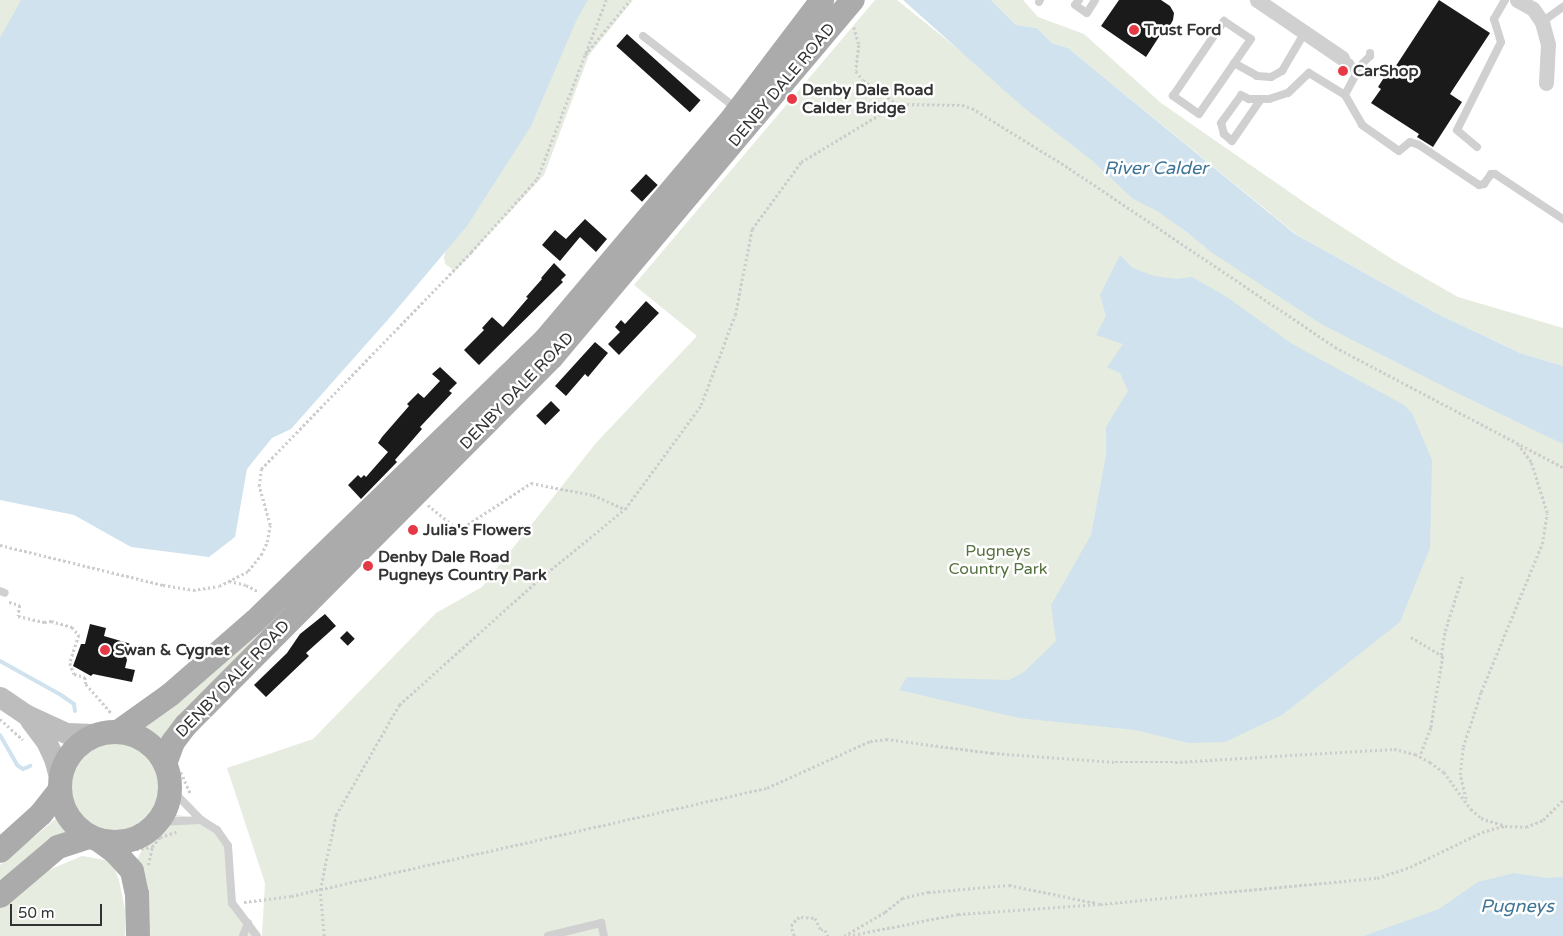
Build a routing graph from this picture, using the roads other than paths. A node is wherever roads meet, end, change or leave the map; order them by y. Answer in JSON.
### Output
{"nodes":[{"id":1,"x":822,"y":0,"type":"edge"},
{"id":2,"x":1079,"y":0,"type":"edge"},
{"id":3,"x":1095,"y":0,"type":"edge"},
{"id":4,"x":1257,"y":0,"type":"edge"},
{"id":5,"x":1505,"y":0,"type":"edge"},
{"id":6,"x":1517,"y":0,"type":"edge"},
{"id":7,"x":848,"y":5,"type":"edge"},
{"id":8,"x":1563,"y":7,"type":"edge"},
{"id":9,"x":1542,"y":22,"type":"junction"},
{"id":10,"x":1305,"y":32,"type":"junction"},
{"id":11,"x":643,"y":36,"type":"dead end"},
{"id":12,"x":1370,"y":52,"type":"dead end"},
{"id":13,"x":1342,"y":58,"type":"joint"},
{"id":14,"x":1234,"y":63,"type":"junction"},
{"id":15,"x":1353,"y":68,"type":"junction"},
{"id":16,"x":1546,"y":83,"type":"dead end"},
{"id":17,"x":1345,"y":95,"type":"junction"},
{"id":18,"x":1261,"y":99,"type":"junction"},
{"id":19,"x":739,"y":110,"type":"junction"},
{"id":20,"x":1477,"y":147,"type":"dead end"},
{"id":21,"x":1563,"y":219,"type":"edge"},
{"id":22,"x":0,"y":697,"type":"edge"},
{"id":23,"x":27,"y":716,"type":"junction"},
{"id":24,"x":110,"y":728,"type":"junction"},
{"id":25,"x":165,"y":764,"type":"junction"},
{"id":26,"x":59,"y":786,"type":"junction"},
{"id":27,"x":170,"y":788,"type":"junction"},
{"id":28,"x":201,"y":820,"type":"junction"},
{"id":29,"x":151,"y":836,"type":"junction"},
{"id":30,"x":101,"y":843,"type":"junction"},
{"id":31,"x":0,"y":851,"type":"edge"},
{"id":32,"x":132,"y":871,"type":"junction"},
{"id":33,"x":0,"y":896,"type":"edge"},
{"id":34,"x":248,"y":923,"type":"junction"},
{"id":35,"x":138,"y":936,"type":"edge"},
{"id":36,"x":243,"y":936,"type":"edge"},
{"id":37,"x":257,"y":936,"type":"edge"},
{"id":38,"x":548,"y":936,"type":"edge"},
{"id":39,"x":604,"y":936,"type":"edge"}],
"edges":[{"from":1,"to":19,"type":"main road","name":"DENBY DALE ROAD"},
{"from":2,"to":3,"type":"lane"},
{"from":4,"to":10,"type":"street"},
{"from":5,"to":20,"type":"lane"},
{"from":6,"to":9,"type":"street"},
{"from":7,"to":25,"type":"main road","name":"DENBY DALE ROAD"},
{"from":8,"to":9,"type":"lane"},
{"from":9,"to":16,"type":"street"},
{"from":10,"to":13,"type":"street"},
{"from":10,"to":14,"type":"lane"},
{"from":11,"to":19,"type":"lane"},
{"from":12,"to":15,"type":"lane"},
{"from":13,"to":15,"type":"lane"},
{"from":14,"to":14,"type":"lane"},
{"from":15,"to":17,"type":"lane"},
{"from":17,"to":18,"type":"lane"},
{"from":17,"to":21,"type":"lane"},
{"from":18,"to":18,"type":"lane"},
{"from":19,"to":24,"type":"main road","name":"DENBY DALE ROAD"},
{"from":22,"to":23,"type":"street"},
{"from":23,"to":24,"type":"street"},
{"from":23,"to":26,"type":"street"},
{"from":24,"to":25,"type":"main road"},
{"from":24,"to":26,"type":"main road"},
{"from":25,"to":27,"type":"main road"},
{"from":26,"to":30,"type":"main road"},
{"from":26,"to":31,"type":"main road"},
{"from":27,"to":28,"type":"lane"},
{"from":27,"to":29,"type":"main road"},
{"from":28,"to":29,"type":"lane"},
{"from":28,"to":34,"type":"lane"},
{"from":29,"to":30,"type":"main road"},
{"from":29,"to":32,"type":"main road"},
{"from":30,"to":32,"type":"main road"},
{"from":30,"to":33,"type":"main road"},
{"from":32,"to":35,"type":"main road"},
{"from":34,"to":36,"type":"lane"},
{"from":34,"to":37,"type":"lane"},
{"from":38,"to":39,"type":"lane"}]}
